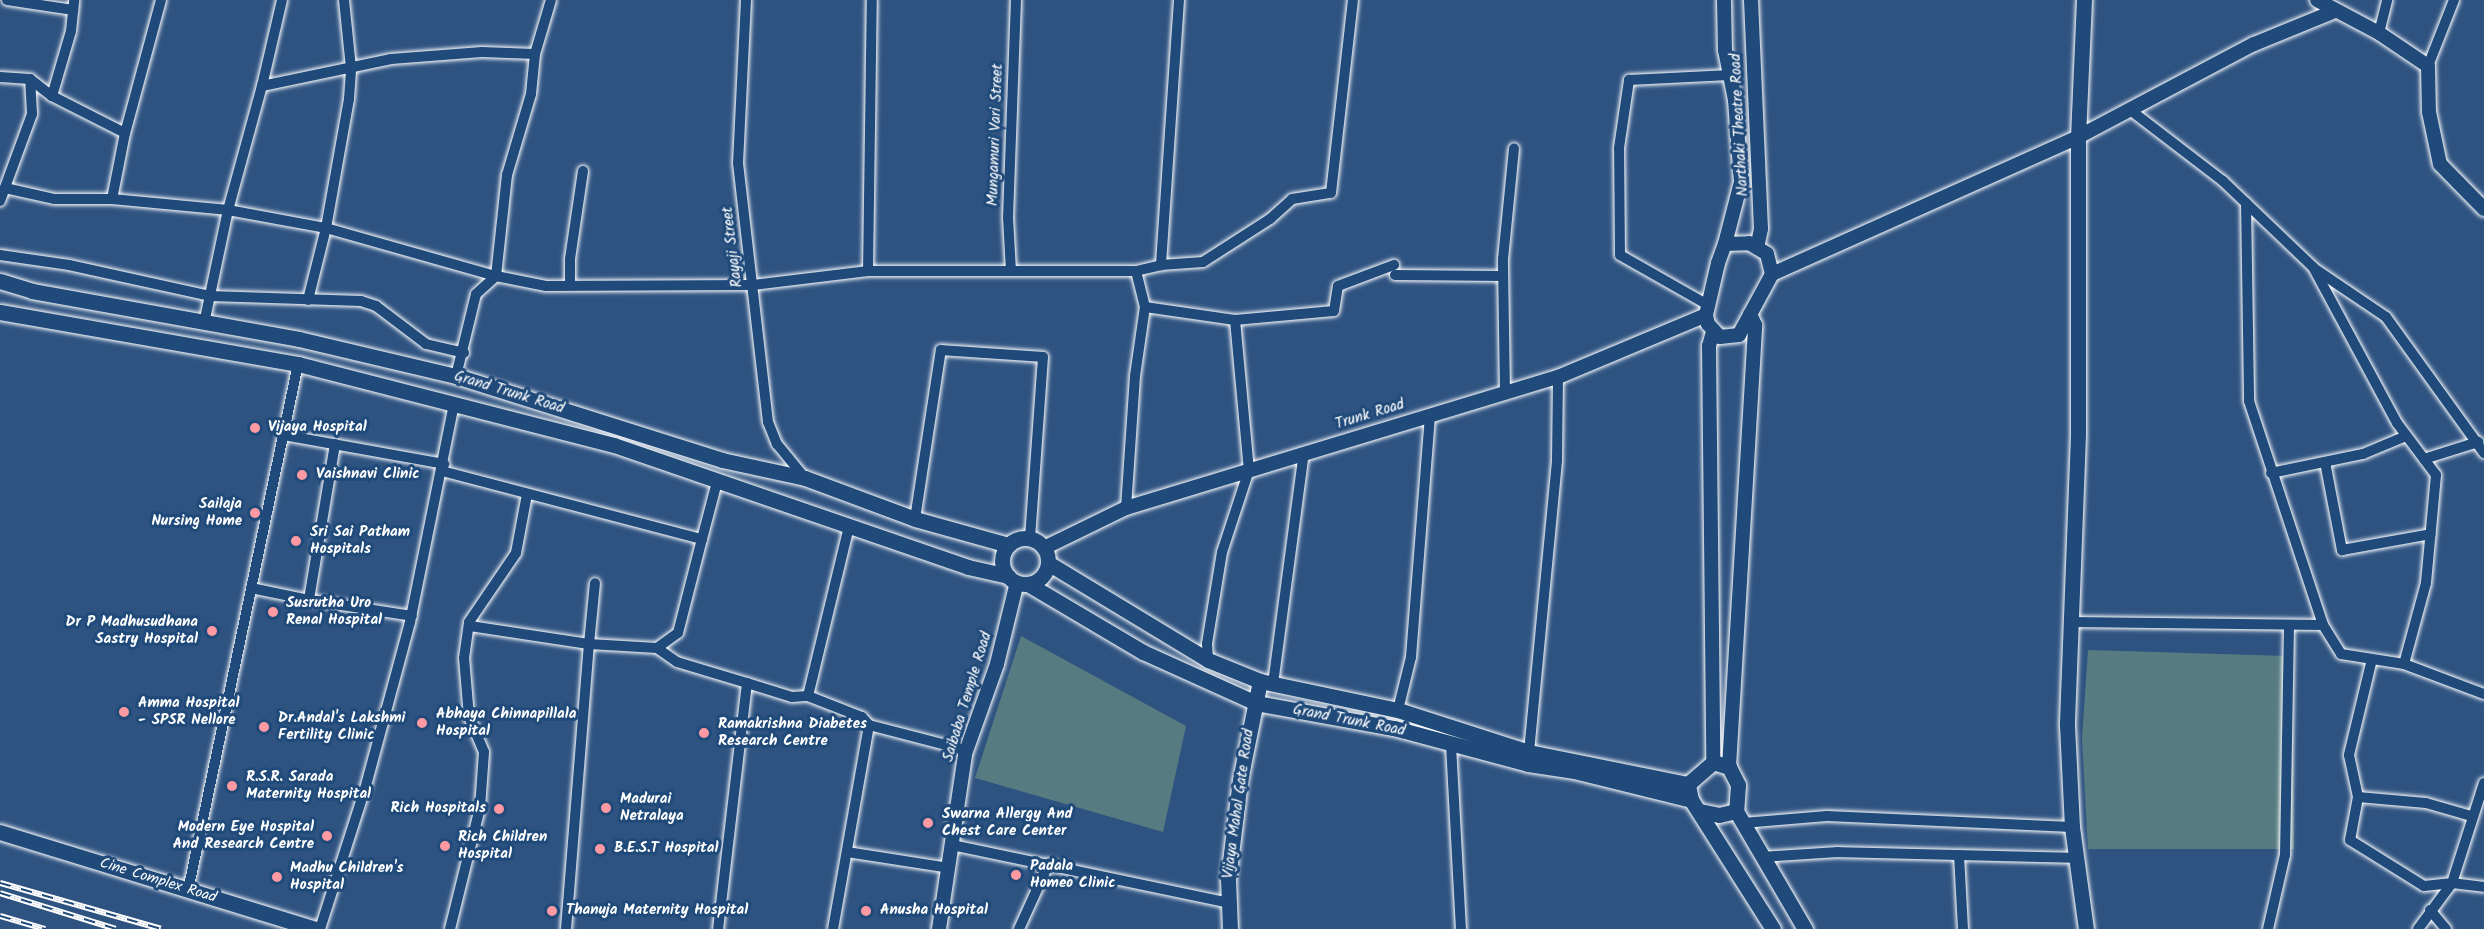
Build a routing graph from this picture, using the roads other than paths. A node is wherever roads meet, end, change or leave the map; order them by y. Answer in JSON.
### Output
{"nodes":[{"id":1,"x":7,"y":0,"type":"edge"},
{"id":2,"x":161,"y":0,"type":"edge"},
{"id":3,"x":282,"y":0,"type":"edge"},
{"id":4,"x":344,"y":0,"type":"edge"},
{"id":5,"x":551,"y":0,"type":"edge"},
{"id":6,"x":746,"y":0,"type":"edge"},
{"id":7,"x":872,"y":0,"type":"edge"},
{"id":8,"x":1016,"y":0,"type":"edge"},
{"id":9,"x":1179,"y":0,"type":"edge"},
{"id":10,"x":1353,"y":0,"type":"edge"},
{"id":11,"x":1724,"y":0,"type":"edge"},
{"id":12,"x":1751,"y":0,"type":"edge"},
{"id":13,"x":2084,"y":0,"type":"edge"},
{"id":14,"x":2317,"y":0,"type":"edge"},
{"id":15,"x":2386,"y":0,"type":"edge"},
{"id":16,"x":2454,"y":0,"type":"edge"},
{"id":17,"x":74,"y":5,"type":"edge"},
{"id":18,"x":2335,"y":11,"type":"junction"},
{"id":19,"x":2379,"y":33,"type":"junction"},
{"id":20,"x":535,"y":54,"type":"junction"},
{"id":21,"x":2428,"y":66,"type":"junction"},
{"id":22,"x":351,"y":68,"type":"junction"},
{"id":23,"x":1730,"y":75,"type":"junction"},
{"id":24,"x":0,"y":77,"type":"edge"},
{"id":25,"x":30,"y":79,"type":"junction"},
{"id":26,"x":261,"y":86,"type":"junction"},
{"id":27,"x":52,"y":96,"type":"junction"},
{"id":28,"x":2128,"y":109,"type":"junction"},
{"id":29,"x":125,"y":133,"type":"junction"},
{"id":30,"x":2078,"y":137,"type":"junction"},
{"id":31,"x":1514,"y":149,"type":"dead end"},
{"id":32,"x":583,"y":171,"type":"dead end"},
{"id":33,"x":5,"y":188,"type":"junction"},
{"id":34,"x":112,"y":199,"type":"junction"},
{"id":35,"x":0,"y":201,"type":"edge"},
{"id":36,"x":2246,"y":203,"type":"junction"},
{"id":37,"x":2484,"y":209,"type":"edge"},
{"id":38,"x":228,"y":210,"type":"junction"},
{"id":39,"x":326,"y":228,"type":"junction"},
{"id":40,"x":1725,"y":244,"type":"junction"},
{"id":41,"x":1757,"y":248,"type":"junction"},
{"id":42,"x":0,"y":255,"type":"edge"},
{"id":43,"x":1161,"y":265,"type":"junction"},
{"id":44,"x":2313,"y":267,"type":"junction"},
{"id":45,"x":868,"y":271,"type":"junction"},
{"id":46,"x":1011,"y":271,"type":"junction"},
{"id":47,"x":1136,"y":271,"type":"junction"},
{"id":48,"x":1772,"y":274,"type":"junction"},
{"id":49,"x":496,"y":276,"type":"junction"},
{"id":50,"x":1503,"y":276,"type":"junction"},
{"id":51,"x":0,"y":281,"type":"edge"},
{"id":52,"x":570,"y":285,"type":"junction"},
{"id":53,"x":753,"y":285,"type":"junction"},
{"id":54,"x":210,"y":296,"type":"junction"},
{"id":55,"x":308,"y":300,"type":"junction"},
{"id":56,"x":1145,"y":306,"type":"junction"},
{"id":57,"x":1707,"y":310,"type":"junction"},
{"id":58,"x":0,"y":312,"type":"edge"},
{"id":59,"x":1750,"y":314,"type":"junction"},
{"id":60,"x":205,"y":319,"type":"junction"},
{"id":61,"x":1234,"y":320,"type":"junction"},
{"id":62,"x":1713,"y":332,"type":"junction"},
{"id":63,"x":464,"y":353,"type":"junction"},
{"id":64,"x":298,"y":364,"type":"junction"},
{"id":65,"x":456,"y":376,"type":"junction"},
{"id":66,"x":1557,"y":377,"type":"junction"},
{"id":67,"x":1505,"y":392,"type":"junction"},
{"id":68,"x":454,"y":403,"type":"junction"},
{"id":69,"x":1430,"y":418,"type":"junction"},
{"id":70,"x":284,"y":435,"type":"junction"},
{"id":71,"x":2406,"y":436,"type":"junction"},
{"id":72,"x":2478,"y":442,"type":"junction"},
{"id":73,"x":335,"y":444,"type":"junction"},
{"id":74,"x":1304,"y":453,"type":"junction"},
{"id":75,"x":2484,"y":453,"type":"edge"},
{"id":76,"x":2424,"y":459,"type":"junction"},
{"id":77,"x":2325,"y":462,"type":"junction"},
{"id":78,"x":443,"y":468,"type":"junction"},
{"id":79,"x":1249,"y":470,"type":"junction"},
{"id":80,"x":2271,"y":473,"type":"junction"},
{"id":81,"x":805,"y":478,"type":"junction"},
{"id":82,"x":717,"y":482,"type":"junction"},
{"id":83,"x":527,"y":494,"type":"junction"},
{"id":84,"x":1126,"y":508,"type":"junction"},
{"id":85,"x":915,"y":519,"type":"junction"},
{"id":86,"x":849,"y":526,"type":"junction"},
{"id":87,"x":2431,"y":534,"type":"junction"},
{"id":88,"x":1030,"y":538,"type":"junction"},
{"id":89,"x":702,"y":539,"type":"junction"},
{"id":90,"x":1008,"y":545,"type":"junction"},
{"id":91,"x":1046,"y":556,"type":"junction"},
{"id":92,"x":1018,"y":581,"type":"junction"},
{"id":93,"x":595,"y":583,"type":"dead end"},
{"id":94,"x":251,"y":588,"type":"junction"},
{"id":95,"x":309,"y":600,"type":"junction"},
{"id":96,"x":412,"y":616,"type":"junction"},
{"id":97,"x":2072,"y":622,"type":"junction"},
{"id":98,"x":2289,"y":625,"type":"junction"},
{"id":99,"x":2323,"y":625,"type":"junction"},
{"id":100,"x":470,"y":626,"type":"junction"},
{"id":101,"x":589,"y":644,"type":"junction"},
{"id":102,"x":657,"y":648,"type":"junction"},
{"id":103,"x":2372,"y":659,"type":"junction"},
{"id":104,"x":1208,"y":660,"type":"junction"},
{"id":105,"x":2404,"y":663,"type":"junction"},
{"id":106,"x":747,"y":683,"type":"junction"},
{"id":107,"x":1267,"y":683,"type":"junction"},
{"id":108,"x":2484,"y":694,"type":"edge"},
{"id":109,"x":808,"y":696,"type":"junction"},
{"id":110,"x":1256,"y":703,"type":"junction"},
{"id":111,"x":1398,"y":710,"type":"junction"},
{"id":112,"x":869,"y":724,"type":"junction"},
{"id":113,"x":1451,"y":745,"type":"junction"},
{"id":114,"x":966,"y":750,"type":"junction"},
{"id":115,"x":1529,"y":752,"type":"junction"},
{"id":116,"x":1713,"y":762,"type":"junction"},
{"id":117,"x":1729,"y":767,"type":"junction"},
{"id":118,"x":2484,"y":783,"type":"edge"},
{"id":119,"x":1688,"y":784,"type":"junction"},
{"id":120,"x":2358,"y":797,"type":"junction"},
{"id":121,"x":1695,"y":806,"type":"junction"},
{"id":122,"x":2471,"y":816,"type":"junction"},
{"id":123,"x":1740,"y":817,"type":"junction"},
{"id":124,"x":2072,"y":827,"type":"junction"},
{"id":125,"x":0,"y":832,"type":"edge"},
{"id":126,"x":952,"y":845,"type":"junction"},
{"id":127,"x":847,"y":852,"type":"junction"},
{"id":128,"x":1959,"y":855,"type":"junction"},
{"id":129,"x":1761,"y":857,"type":"junction"},
{"id":130,"x":2076,"y":858,"type":"junction"},
{"id":131,"x":1048,"y":863,"type":"junction"},
{"id":132,"x":949,"y":868,"type":"junction"},
{"id":133,"x":2452,"y":883,"type":"junction"},
{"id":134,"x":2484,"y":887,"type":"edge"},
{"id":135,"x":188,"y":891,"type":"junction"},
{"id":136,"x":1229,"y":903,"type":"junction"},
{"id":137,"x":2430,"y":910,"type":"junction"},
{"id":138,"x":318,"y":929,"type":"edge"},
{"id":139,"x":450,"y":929,"type":"edge"},
{"id":140,"x":566,"y":929,"type":"edge"},
{"id":141,"x":718,"y":929,"type":"edge"},
{"id":142,"x":833,"y":929,"type":"edge"},
{"id":143,"x":939,"y":929,"type":"edge"},
{"id":144,"x":1019,"y":929,"type":"edge"},
{"id":145,"x":1230,"y":929,"type":"edge"},
{"id":146,"x":1461,"y":929,"type":"edge"},
{"id":147,"x":1773,"y":929,"type":"edge"},
{"id":148,"x":1805,"y":929,"type":"edge"},
{"id":149,"x":1963,"y":929,"type":"edge"},
{"id":150,"x":2086,"y":929,"type":"edge"},
{"id":151,"x":2268,"y":929,"type":"edge"},
{"id":152,"x":2418,"y":929,"type":"edge"},
{"id":153,"x":2446,"y":929,"type":"edge"}],
"edges":[{"from":1,"to":17,"type":"street"},
{"from":2,"to":29,"type":"street"},
{"from":3,"to":26,"type":"street"},
{"from":4,"to":22,"type":"street"},
{"from":5,"to":20,"type":"street"},
{"from":6,"to":53,"type":"street","name":"Rayaji Street"},
{"from":7,"to":45,"type":"street"},
{"from":8,"to":46,"type":"street","name":"Mungamuri Vari Street"},
{"from":9,"to":43,"type":"street"},
{"from":10,"to":43,"type":"street"},
{"from":11,"to":23,"type":"street","name":"Narthaki Theatre Road"},
{"from":12,"to":41,"type":"street","name":"Narthaki Theatre Road"},
{"from":13,"to":30,"type":"main road"},
{"from":14,"to":18,"type":"street"},
{"from":15,"to":19,"type":"street"},
{"from":16,"to":21,"type":"street"},
{"from":17,"to":27,"type":"street"},
{"from":18,"to":19,"type":"street"},
{"from":18,"to":28,"type":"street"},
{"from":19,"to":21,"type":"street"},
{"from":20,"to":22,"type":"street"},
{"from":20,"to":49,"type":"street"},
{"from":21,"to":37,"type":"street"},
{"from":22,"to":26,"type":"street"},
{"from":22,"to":39,"type":"street"},
{"from":23,"to":40,"type":"street","name":"Narthaki Theatre Road"},
{"from":23,"to":57,"type":"street"},
{"from":24,"to":25,"type":"street"},
{"from":25,"to":27,"type":"street"},
{"from":25,"to":33,"type":"street"},
{"from":26,"to":38,"type":"street"},
{"from":27,"to":29,"type":"street"},
{"from":28,"to":30,"type":"street"},
{"from":28,"to":36,"type":"street"},
{"from":29,"to":34,"type":"street"},
{"from":30,"to":48,"type":"street"},
{"from":30,"to":97,"type":"main road"},
{"from":31,"to":50,"type":"street"},
{"from":32,"to":52,"type":"street"},
{"from":33,"to":34,"type":"street"},
{"from":33,"to":35,"type":"street"},
{"from":34,"to":38,"type":"street"},
{"from":36,"to":44,"type":"street"},
{"from":36,"to":80,"type":"street"},
{"from":38,"to":39,"type":"street"},
{"from":38,"to":54,"type":"street"},
{"from":39,"to":49,"type":"street"},
{"from":39,"to":55,"type":"street"},
{"from":40,"to":41,"type":"street"},
{"from":40,"to":57,"type":"street","name":"Narthaki Theatre Road"},
{"from":41,"to":48,"type":"street"},
{"from":42,"to":54,"type":"street"},
{"from":43,"to":47,"type":"street"},
{"from":44,"to":71,"type":"street"},
{"from":44,"to":72,"type":"street"},
{"from":45,"to":46,"type":"street"},
{"from":45,"to":53,"type":"street"},
{"from":46,"to":47,"type":"street"},
{"from":47,"to":56,"type":"street"},
{"from":48,"to":59,"type":"street"},
{"from":49,"to":52,"type":"street"},
{"from":49,"to":63,"type":"street"},
{"from":50,"to":61,"type":"street"},
{"from":50,"to":67,"type":"street"},
{"from":51,"to":60,"type":"main road","name":"Grand Trunk Road"},
{"from":52,"to":53,"type":"street"},
{"from":53,"to":81,"type":"street","name":"Rayaji Street"},
{"from":54,"to":55,"type":"street"},
{"from":54,"to":60,"type":"street"},
{"from":55,"to":63,"type":"street"},
{"from":56,"to":61,"type":"street"},
{"from":56,"to":84,"type":"street"},
{"from":57,"to":62,"type":"street"},
{"from":57,"to":66,"type":"street","name":"Trunk Road"},
{"from":58,"to":64,"type":"main road","name":"Grand Trunk Road"},
{"from":59,"to":62,"type":"street"},
{"from":59,"to":117,"type":"street"},
{"from":60,"to":65,"type":"main road","name":"Grand Trunk Road"},
{"from":61,"to":79,"type":"street"},
{"from":62,"to":116,"type":"street"},
{"from":63,"to":65,"type":"street"},
{"from":64,"to":68,"type":"main road","name":"Grand Trunk Road"},
{"from":64,"to":70,"type":"street"},
{"from":65,"to":81,"type":"main road","name":"Grand Trunk Road"},
{"from":66,"to":67,"type":"street","name":"Trunk Road"},
{"from":66,"to":115,"type":"street"},
{"from":67,"to":69,"type":"street","name":"Trunk Road"},
{"from":68,"to":78,"type":"street"},
{"from":68,"to":82,"type":"main road","name":"Grand Trunk Road"},
{"from":69,"to":74,"type":"street","name":"Trunk Road"},
{"from":69,"to":111,"type":"street"},
{"from":70,"to":73,"type":"street"},
{"from":70,"to":94,"type":"street"},
{"from":71,"to":76,"type":"street"},
{"from":71,"to":77,"type":"street"},
{"from":72,"to":75,"type":"street"},
{"from":72,"to":76,"type":"street"},
{"from":73,"to":78,"type":"street"},
{"from":73,"to":95,"type":"street"},
{"from":74,"to":79,"type":"street","name":"Trunk Road"},
{"from":74,"to":107,"type":"street"},
{"from":76,"to":87,"type":"street"},
{"from":77,"to":80,"type":"street"},
{"from":77,"to":87,"type":"street"},
{"from":78,"to":83,"type":"street"},
{"from":78,"to":96,"type":"street"},
{"from":79,"to":84,"type":"street","name":"Trunk Road"},
{"from":79,"to":104,"type":"street"},
{"from":80,"to":99,"type":"street"},
{"from":81,"to":85,"type":"main road","name":"Grand Trunk Road"},
{"from":82,"to":86,"type":"main road","name":"Grand Trunk Road"},
{"from":82,"to":89,"type":"street"},
{"from":83,"to":89,"type":"street"},
{"from":83,"to":100,"type":"street"},
{"from":84,"to":91,"type":"street","name":"Trunk Road"},
{"from":85,"to":88,"type":"street"},
{"from":85,"to":90,"type":"main road","name":"Grand Trunk Road"},
{"from":86,"to":92,"type":"main road","name":"Grand Trunk Road"},
{"from":86,"to":109,"type":"street"},
{"from":87,"to":105,"type":"street"},
{"from":88,"to":90,"type":"main road"},
{"from":88,"to":91,"type":"main road"},
{"from":89,"to":102,"type":"street"},
{"from":90,"to":92,"type":"main road"},
{"from":91,"to":92,"type":"main road"},
{"from":91,"to":104,"type":"main road"},
{"from":92,"to":110,"type":"main road","name":"Grand Trunk Road"},
{"from":92,"to":114,"type":"street","name":"Saibaba Temple Road"},
{"from":93,"to":101,"type":"street"},
{"from":94,"to":95,"type":"street"},
{"from":94,"to":135,"type":"street"},
{"from":95,"to":96,"type":"street"},
{"from":96,"to":138,"type":"street"},
{"from":97,"to":98,"type":"street"},
{"from":97,"to":124,"type":"main road"},
{"from":98,"to":99,"type":"street"},
{"from":98,"to":151,"type":"street"},
{"from":99,"to":103,"type":"street"},
{"from":100,"to":101,"type":"street"},
{"from":100,"to":139,"type":"street"},
{"from":101,"to":102,"type":"street"},
{"from":101,"to":140,"type":"street"},
{"from":102,"to":106,"type":"street"},
{"from":103,"to":105,"type":"street"},
{"from":103,"to":120,"type":"street"},
{"from":104,"to":107,"type":"main road"},
{"from":105,"to":108,"type":"street"},
{"from":106,"to":109,"type":"street"},
{"from":106,"to":141,"type":"street"},
{"from":107,"to":110,"type":"main road","name":"Vijaya Mahal Gate Road"},
{"from":107,"to":111,"type":"main road"},
{"from":109,"to":112,"type":"street"},
{"from":110,"to":113,"type":"main road","name":"Grand Trunk Road"},
{"from":110,"to":136,"type":"main road","name":"Vijaya Mahal Gate Road"},
{"from":111,"to":115,"type":"main road"},
{"from":112,"to":114,"type":"street"},
{"from":112,"to":127,"type":"street"},
{"from":113,"to":121,"type":"main road","name":"Grand Trunk Road"},
{"from":113,"to":146,"type":"street"},
{"from":114,"to":126,"type":"street","name":"Saibaba Temple Road"},
{"from":115,"to":119,"type":"main road"},
{"from":116,"to":117,"type":"main road"},
{"from":116,"to":119,"type":"main road"},
{"from":117,"to":123,"type":"main road"},
{"from":118,"to":122,"type":"street"},
{"from":119,"to":121,"type":"main road"},
{"from":120,"to":122,"type":"street"},
{"from":120,"to":133,"type":"street"},
{"from":121,"to":123,"type":"main road","name":"Grand Trunk Road"},
{"from":121,"to":147,"type":"main road"},
{"from":122,"to":133,"type":"street"},
{"from":123,"to":124,"type":"street"},
{"from":123,"to":129,"type":"main road"},
{"from":124,"to":130,"type":"main road"},
{"from":125,"to":135,"type":"main road","name":"Cine Complex Road"},
{"from":126,"to":131,"type":"street"},
{"from":126,"to":132,"type":"street","name":"Saibaba Temple Road"},
{"from":127,"to":132,"type":"street"},
{"from":127,"to":142,"type":"street"},
{"from":128,"to":129,"type":"street"},
{"from":128,"to":130,"type":"street"},
{"from":128,"to":149,"type":"street"},
{"from":129,"to":148,"type":"main road"},
{"from":130,"to":150,"type":"main road"},
{"from":131,"to":136,"type":"street"},
{"from":131,"to":144,"type":"street"},
{"from":132,"to":143,"type":"street","name":"Saibaba Temple Road"},
{"from":133,"to":134,"type":"street"},
{"from":133,"to":137,"type":"street"},
{"from":135,"to":138,"type":"main road","name":"Cine Complex Road"},
{"from":136,"to":145,"type":"main road","name":"Vijaya Mahal Gate Road"},
{"from":137,"to":152,"type":"street"},
{"from":137,"to":153,"type":"street"}]}
